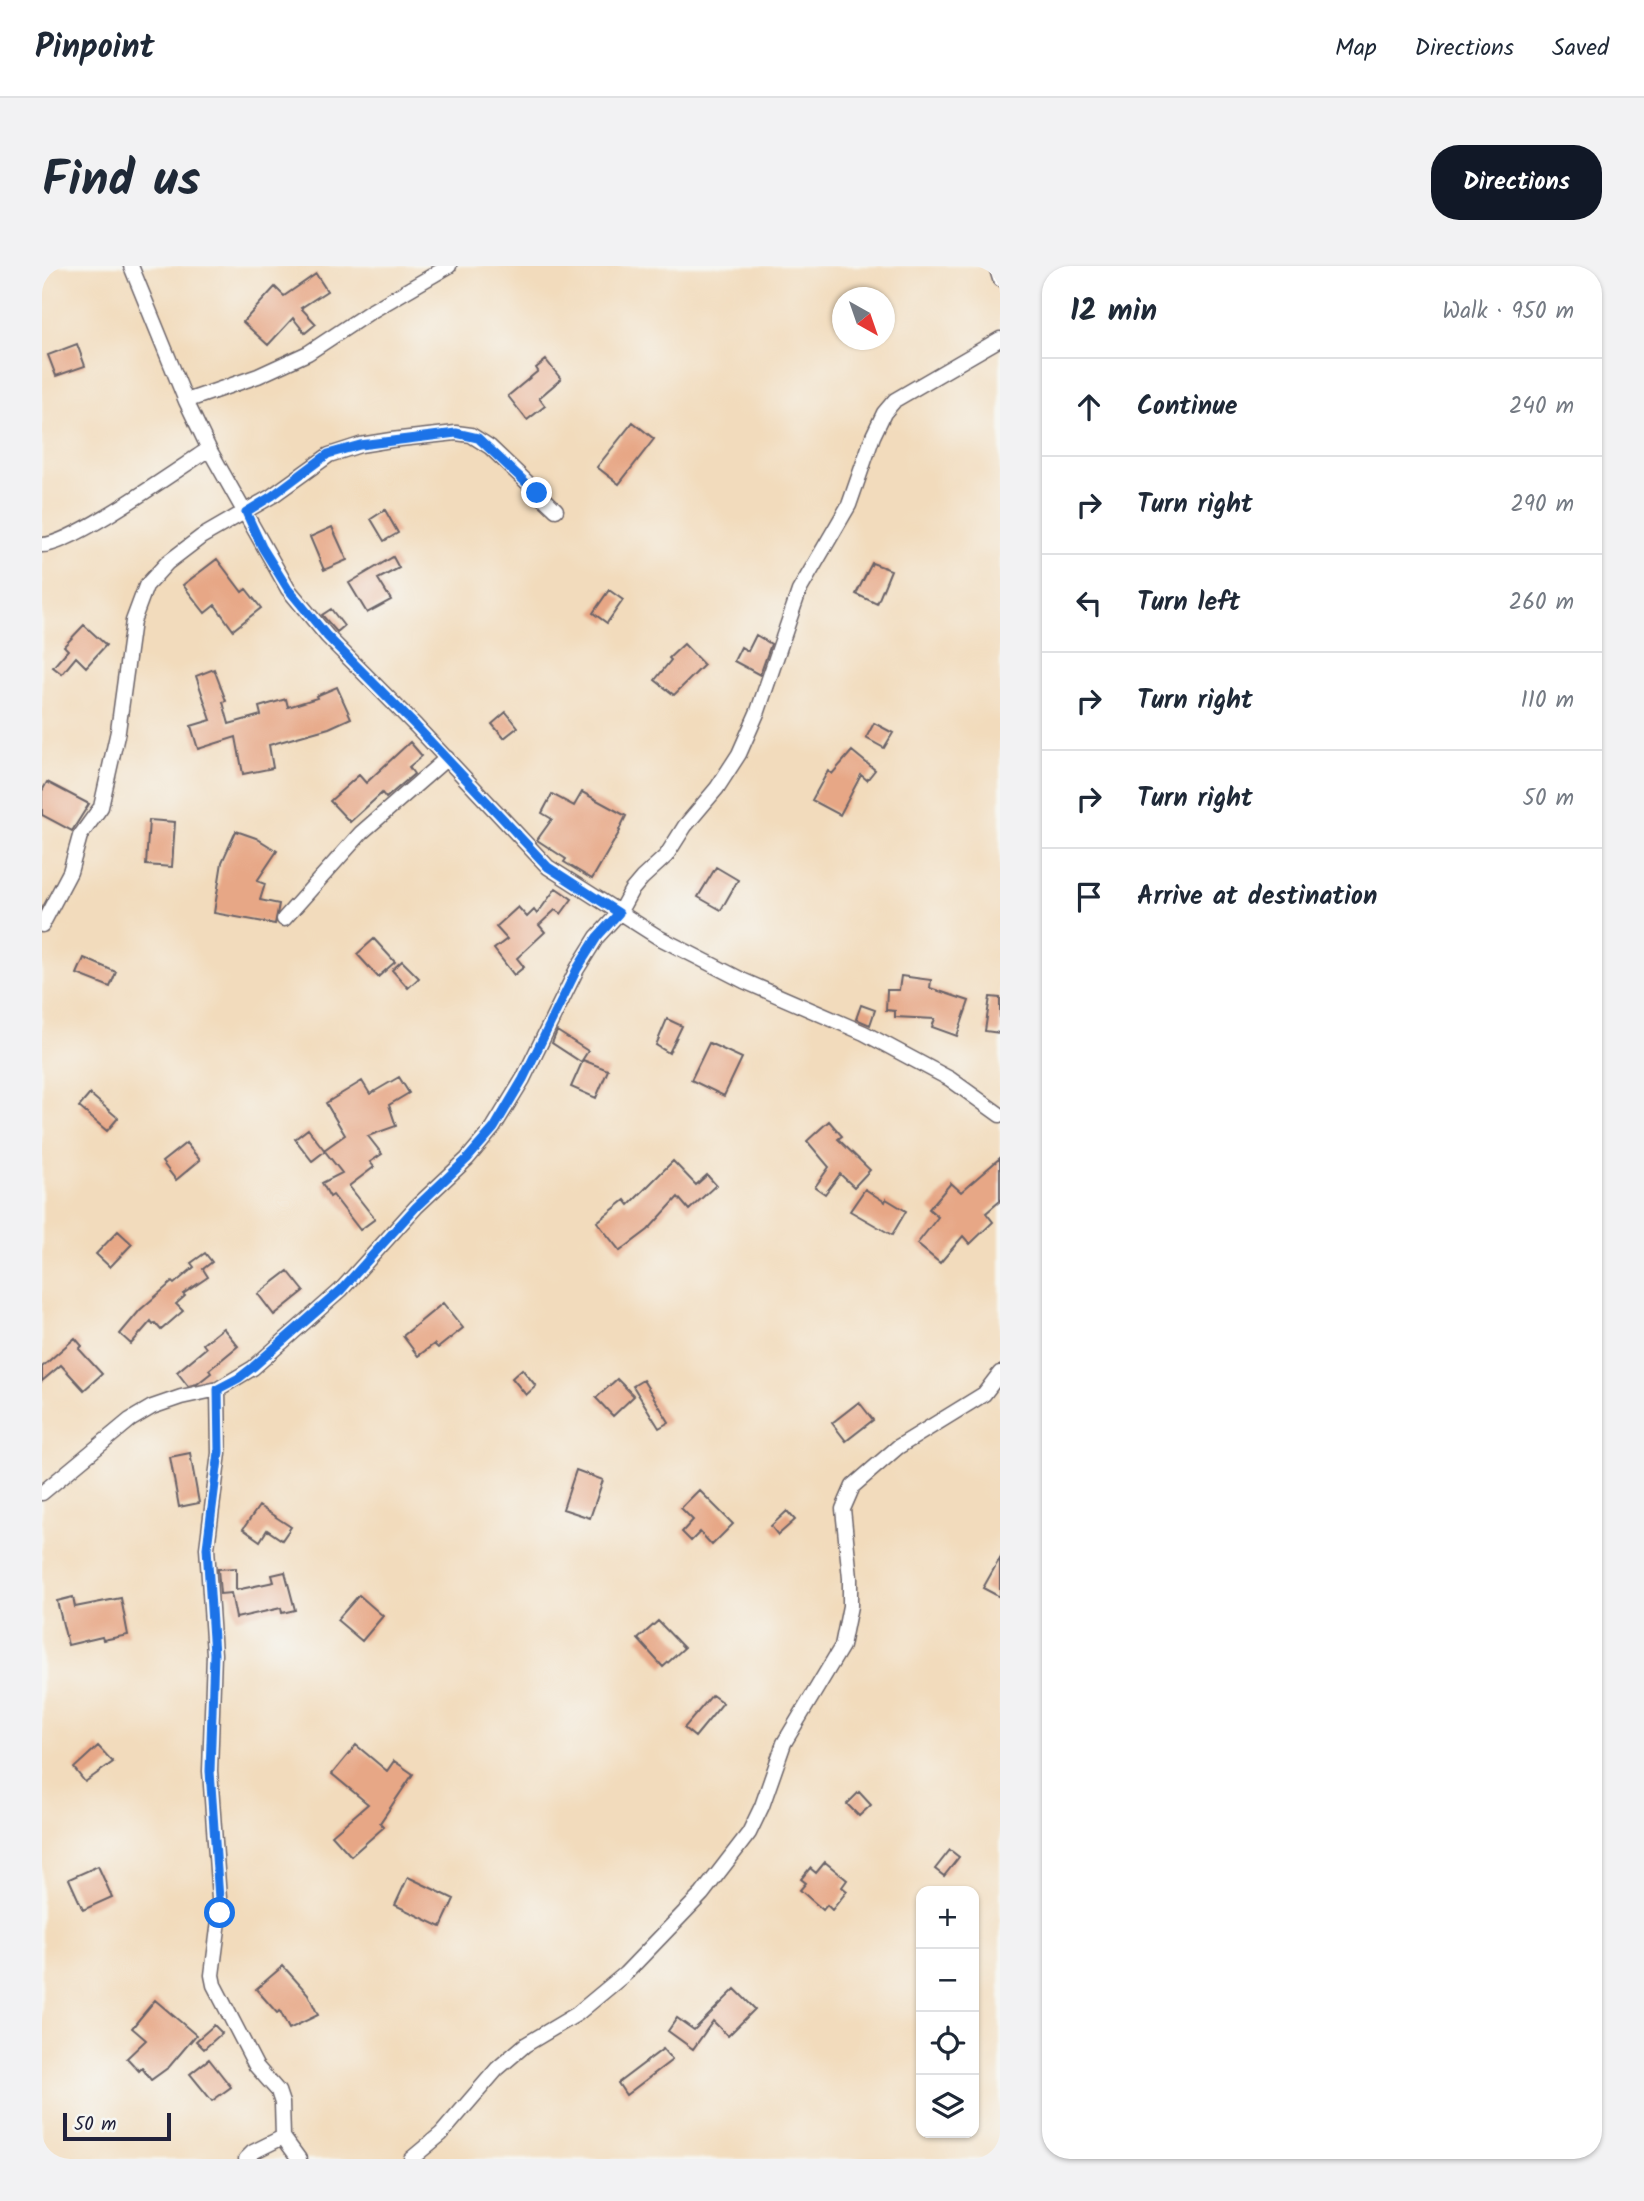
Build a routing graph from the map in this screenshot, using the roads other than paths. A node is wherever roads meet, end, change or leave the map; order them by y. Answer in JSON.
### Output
{"nodes":[{"id":1,"x":131,"y":266,"type":"edge"},
{"id":2,"x":449,"y":266,"type":"edge"},
{"id":3,"x":996,"y":266,"type":"edge"},
{"id":4,"x":1000,"y":279,"type":"edge"},
{"id":5,"x":1000,"y":339,"type":"edge"},
{"id":6,"x":187,"y":401,"type":"junction"},
{"id":7,"x":209,"y":449,"type":"junction"},
{"id":8,"x":556,"y":510,"type":"dead end"},
{"id":9,"x":246,"y":512,"type":"junction"},
{"id":10,"x":42,"y":545,"type":"edge"},
{"id":11,"x":447,"y":758,"type":"junction"},
{"id":12,"x":619,"y":913,"type":"junction"},
{"id":13,"x":284,"y":919,"type":"dead end"},
{"id":14,"x":42,"y":925,"type":"edge"},
{"id":15,"x":1000,"y":1115,"type":"edge"},
{"id":16,"x":1000,"y":1373,"type":"edge"},
{"id":17,"x":218,"y":1389,"type":"junction"},
{"id":18,"x":42,"y":1493,"type":"edge"},
{"id":19,"x":283,"y":2137,"type":"junction"},
{"id":20,"x":246,"y":2159,"type":"edge"},
{"id":21,"x":299,"y":2159,"type":"edge"},
{"id":22,"x":411,"y":2159,"type":"edge"}],
"edges":[{"from":1,"to":6,"type":"street"},
{"from":2,"to":6,"type":"street"},
{"from":3,"to":4,"type":"street"},
{"from":5,"to":12,"type":"street"},
{"from":6,"to":7,"type":"street"},
{"from":7,"to":9,"type":"street"},
{"from":7,"to":10,"type":"street"},
{"from":8,"to":9,"type":"street"},
{"from":9,"to":11,"type":"street"},
{"from":9,"to":14,"type":"street"},
{"from":11,"to":12,"type":"street"},
{"from":11,"to":13,"type":"street"},
{"from":12,"to":15,"type":"street"},
{"from":12,"to":17,"type":"street"},
{"from":16,"to":22,"type":"street"},
{"from":17,"to":18,"type":"street"},
{"from":17,"to":19,"type":"street"},
{"from":19,"to":20,"type":"street"},
{"from":19,"to":21,"type":"street"}]}
